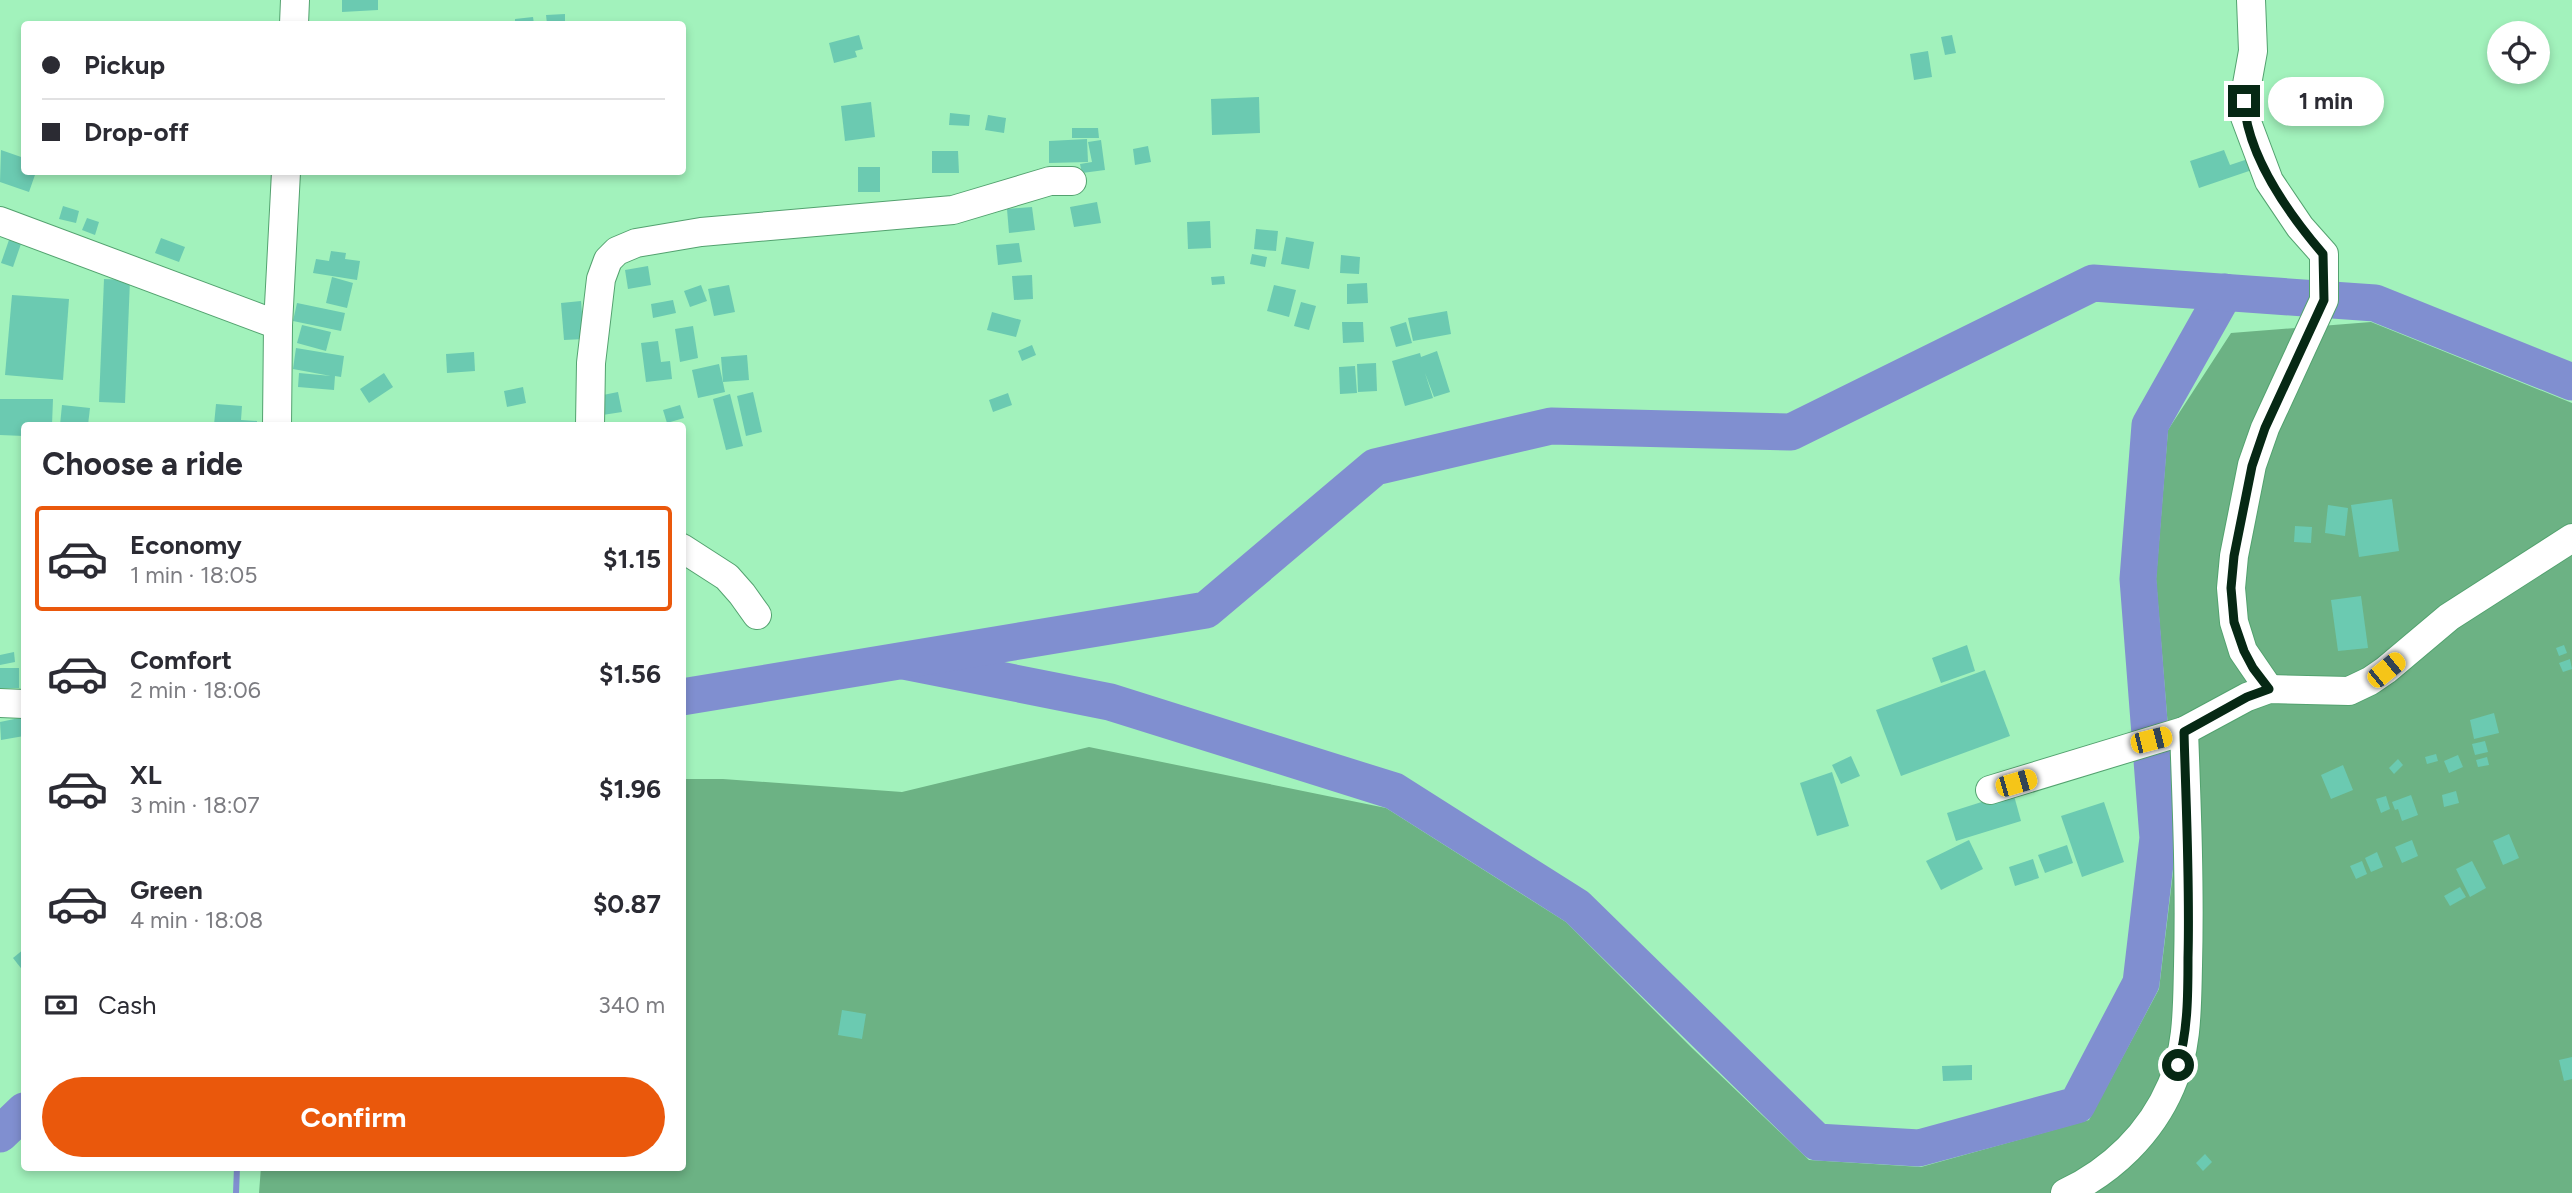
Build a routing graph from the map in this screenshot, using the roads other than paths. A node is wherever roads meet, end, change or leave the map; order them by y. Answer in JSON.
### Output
{"nodes":[{"id":1,"x":295,"y":0,"type":"edge"},
{"id":2,"x":2251,"y":0,"type":"edge"},
{"id":3,"x":294,"y":21,"type":"edge"},
{"id":4,"x":286,"y":175,"type":"edge"},
{"id":5,"x":1072,"y":181,"type":"dead end"},
{"id":6,"x":0,"y":221,"type":"edge"},
{"id":7,"x":278,"y":325,"type":"junction"},
{"id":8,"x":277,"y":422,"type":"edge"},
{"id":9,"x":590,"y":422,"type":"edge"},
{"id":10,"x":2572,"y":538,"type":"edge"},
{"id":11,"x":686,"y":551,"type":"edge"},
{"id":12,"x":757,"y":615,"type":"dead end"},
{"id":13,"x":2269,"y":689,"type":"junction"},
{"id":14,"x":0,"y":703,"type":"edge"},
{"id":15,"x":21,"y":704,"type":"edge"},
{"id":16,"x":2184,"y":732,"type":"junction"},
{"id":17,"x":1990,"y":790,"type":"dead end"},
{"id":18,"x":2065,"y":1193,"type":"edge"}],
"edges":[{"from":1,"to":3,"type":"street"},
{"from":2,"to":13,"type":"street"},
{"from":4,"to":7,"type":"street"},
{"from":5,"to":9,"type":"street"},
{"from":6,"to":7,"type":"street"},
{"from":7,"to":8,"type":"street"},
{"from":10,"to":13,"type":"street"},
{"from":11,"to":12,"type":"street"},
{"from":13,"to":16,"type":"street"},
{"from":14,"to":15,"type":"street"},
{"from":16,"to":17,"type":"street"},
{"from":16,"to":18,"type":"street"}]}
